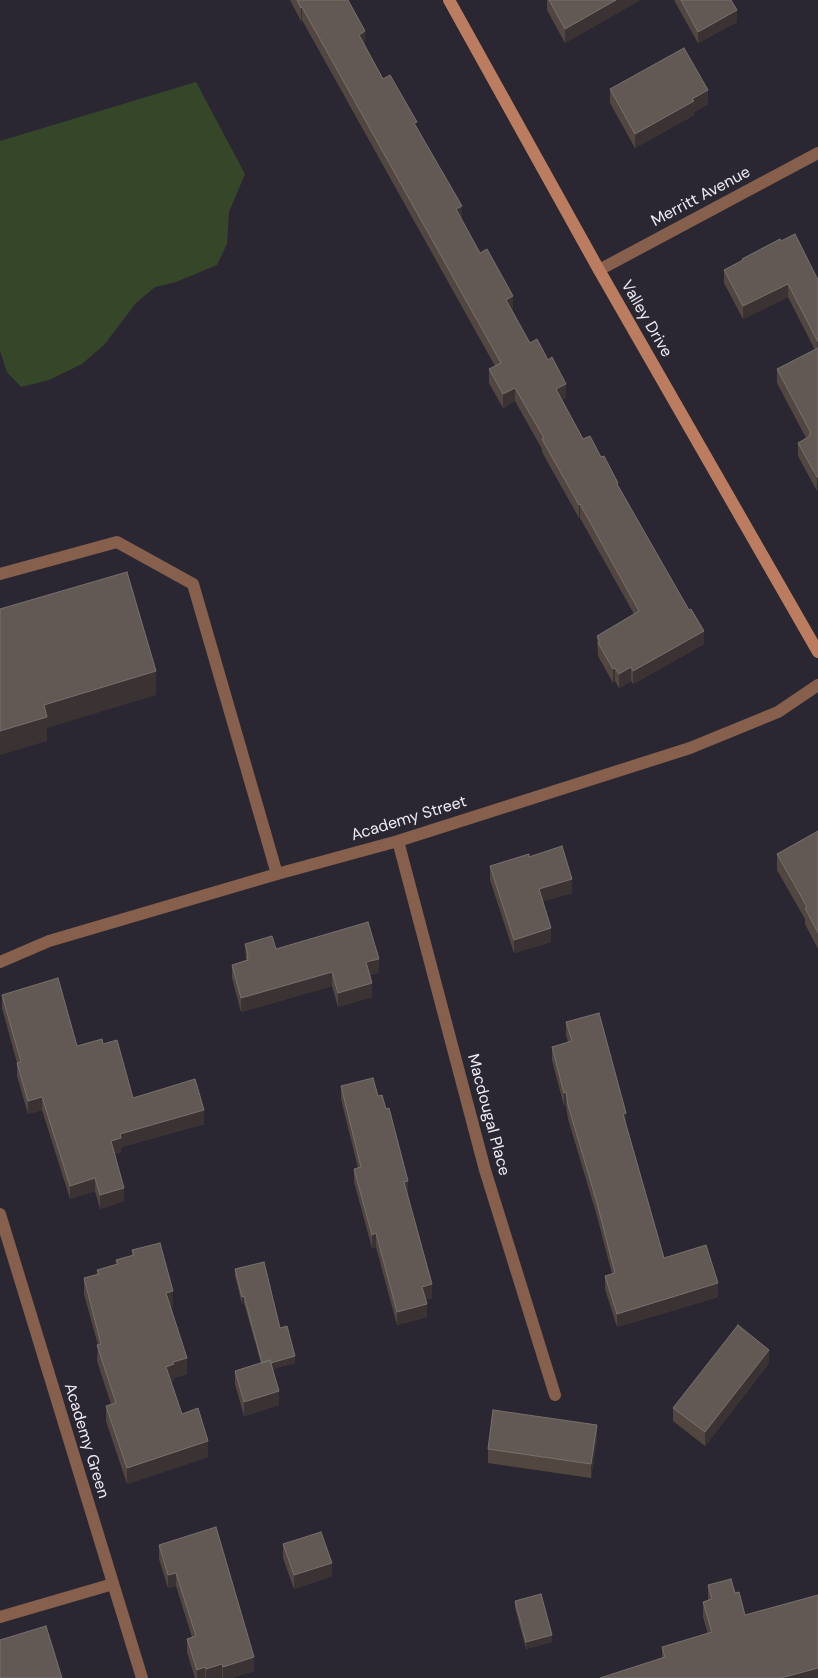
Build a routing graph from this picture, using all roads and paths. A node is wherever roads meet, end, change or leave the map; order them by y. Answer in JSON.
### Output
{"nodes":[{"id":1,"x":448,"y":0,"type":"edge"},
{"id":2,"x":818,"y":153,"type":"edge"},
{"id":3,"x":599,"y":270,"type":"junction"},
{"id":4,"x":0,"y":574,"type":"edge"},
{"id":5,"x":818,"y":652,"type":"edge"},
{"id":6,"x":818,"y":685,"type":"edge"},
{"id":7,"x":398,"y":841,"type":"junction"},
{"id":8,"x":277,"y":874,"type":"junction"},
{"id":9,"x":0,"y":962,"type":"edge"},
{"id":10,"x":0,"y":1214,"type":"edge"},
{"id":11,"x":555,"y":1395,"type":"dead end"},
{"id":12,"x":113,"y":1584,"type":"junction"},
{"id":13,"x":0,"y":1617,"type":"edge"},
{"id":14,"x":142,"y":1678,"type":"edge"}],
"edges":[{"from":1,"to":3,"type":"main road","name":"Valley Drive"},
{"from":2,"to":3,"type":"street","name":"Merritt Avenue"},
{"from":3,"to":5,"type":"main road","name":"Valley Drive"},
{"from":4,"to":8,"type":"street"},
{"from":6,"to":7,"type":"street","name":"Academy Street"},
{"from":7,"to":8,"type":"street","name":"Academy Street"},
{"from":7,"to":11,"type":"street","name":"Macdougal Place"},
{"from":8,"to":9,"type":"street","name":"Academy Street"},
{"from":10,"to":12,"type":"street","name":"Academy Green"},
{"from":12,"to":13,"type":"street"},
{"from":12,"to":14,"type":"street","name":"Academy Green"}]}
